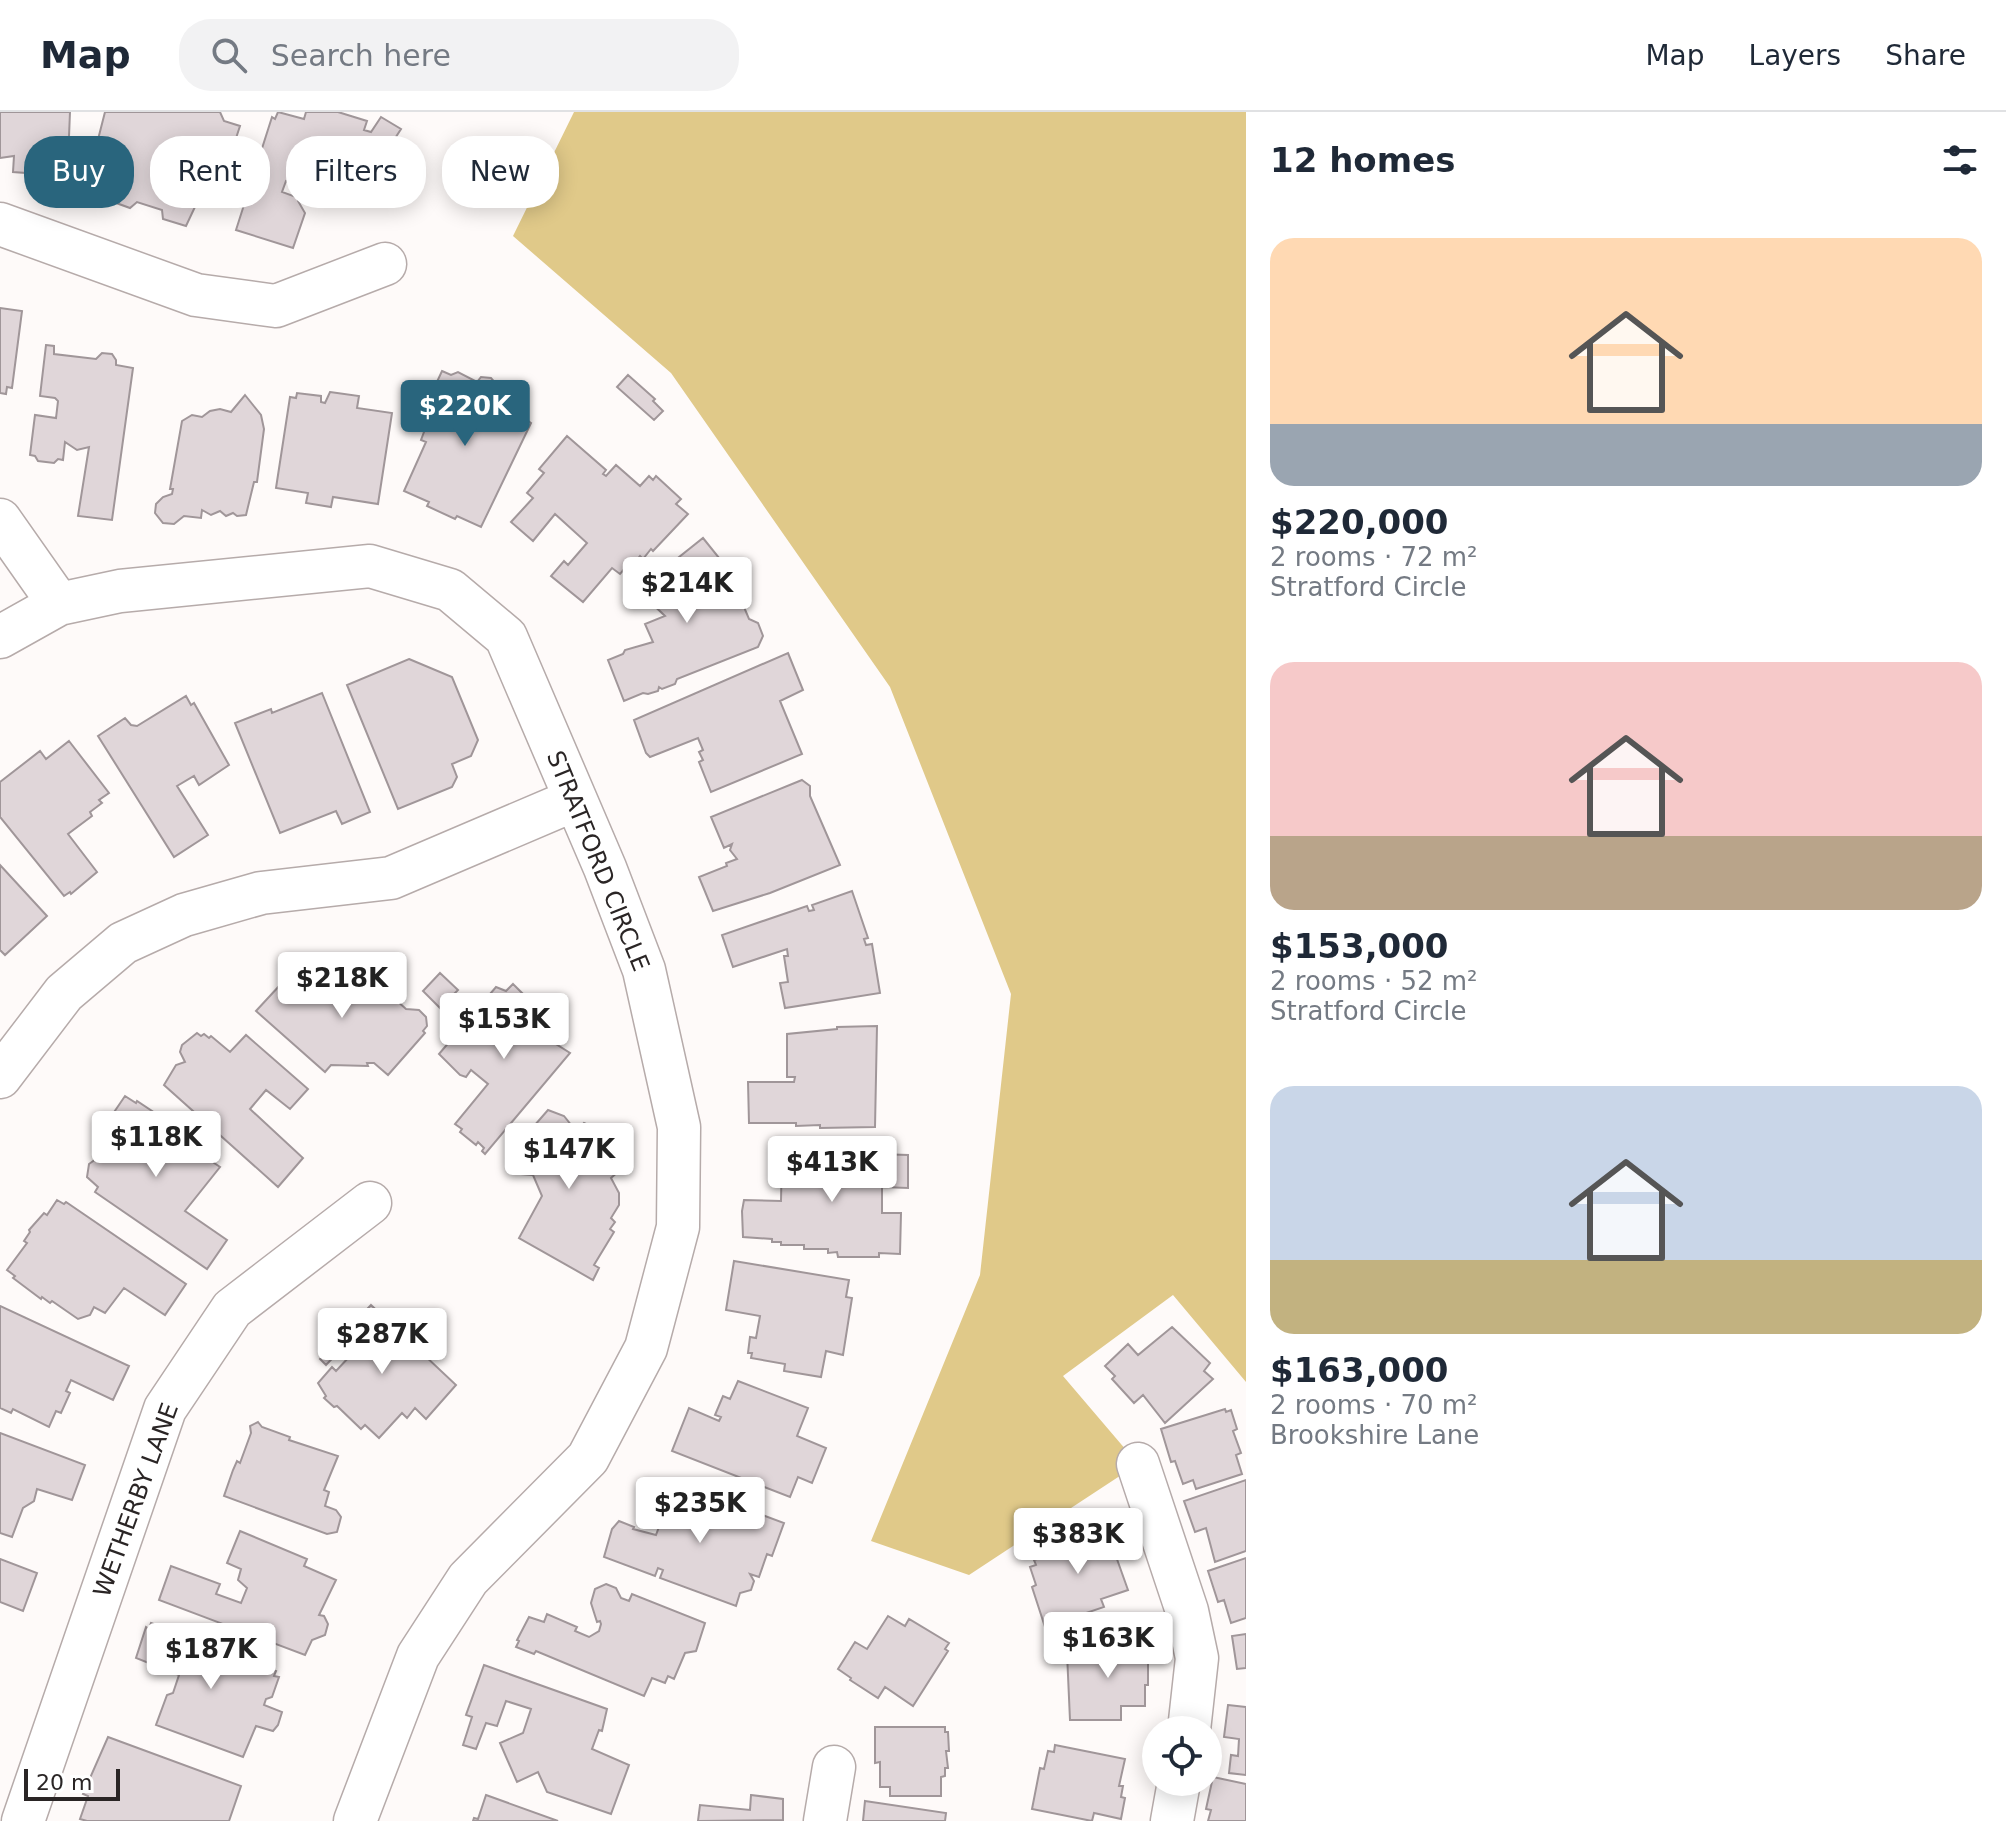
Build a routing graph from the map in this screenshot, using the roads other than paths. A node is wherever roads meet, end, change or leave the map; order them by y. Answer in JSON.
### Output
{"nodes":[{"id":1,"x":0,"y":224,"type":"edge"},
{"id":2,"x":385,"y":264,"type":"dead end"},
{"id":3,"x":0,"y":520,"type":"edge"},
{"id":4,"x":59,"y":604,"type":"junction"},
{"id":5,"x":0,"y":637,"type":"edge"},
{"id":6,"x":574,"y":800,"type":"junction"},
{"id":7,"x":0,"y":1077,"type":"edge"},
{"id":8,"x":370,"y":1203,"type":"dead end"},
{"id":9,"x":1138,"y":1464,"type":"dead end"},
{"id":10,"x":1191,"y":1716,"type":"edge"},
{"id":11,"x":834,"y":1767,"type":"dead end"},
{"id":12,"x":1176,"y":1796,"type":"edge"},
{"id":13,"x":23,"y":1821,"type":"edge"},
{"id":14,"x":355,"y":1821,"type":"edge"},
{"id":15,"x":825,"y":1821,"type":"edge"},
{"id":16,"x":1172,"y":1821,"type":"edge"}],
"edges":[{"from":1,"to":2,"type":"street"},
{"from":3,"to":4,"type":"street"},
{"from":4,"to":5,"type":"street","name":"STRATFORD CIRCLE"},
{"from":4,"to":6,"type":"street","name":"STRATFORD CIRCLE"},
{"from":6,"to":7,"type":"street"},
{"from":6,"to":14,"type":"street","name":"STRATFORD CIRCLE"},
{"from":8,"to":13,"type":"street","name":"WETHERBY LANE"},
{"from":9,"to":10,"type":"street"},
{"from":11,"to":15,"type":"street"},
{"from":12,"to":16,"type":"street"}]}
